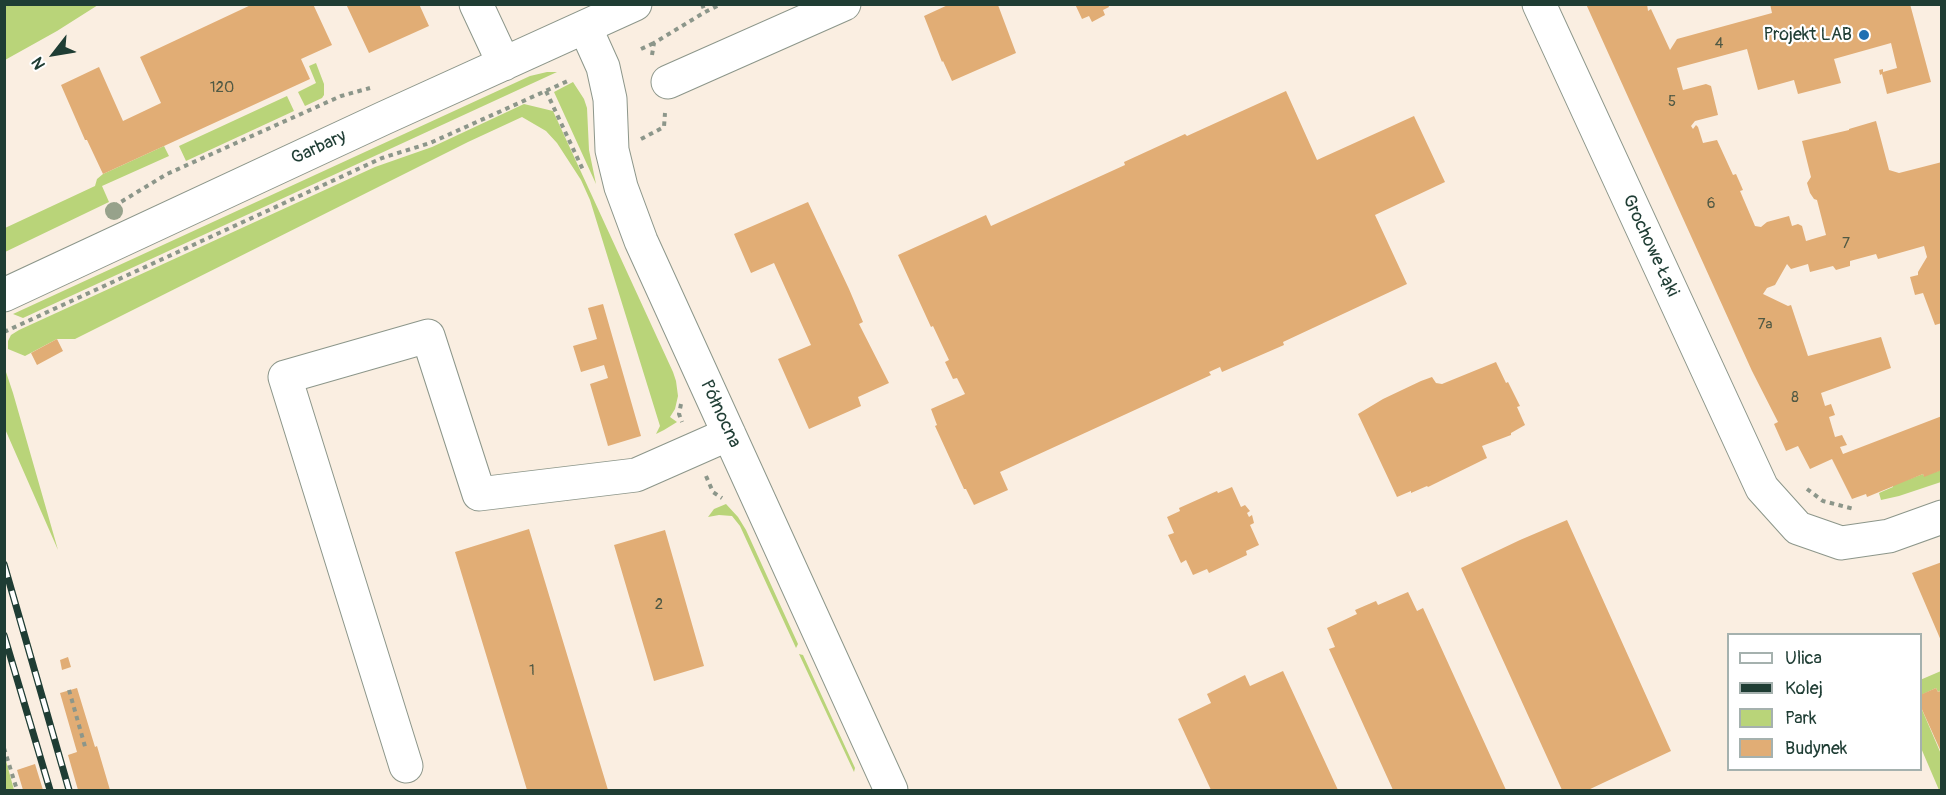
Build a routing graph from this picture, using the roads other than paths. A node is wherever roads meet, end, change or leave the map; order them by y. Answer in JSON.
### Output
{"nodes":[{"id":1,"x":476,"y":4,"type":"edge"},
{"id":2,"x":844,"y":4,"type":"edge"},
{"id":3,"x":1539,"y":4,"type":"edge"},
{"id":4,"x":633,"y":5,"type":"edge"},
{"id":5,"x":585,"y":27,"type":"junction"},
{"id":6,"x":504,"y":64,"type":"junction"},
{"id":7,"x":659,"y":74,"type":"road end"},
{"id":8,"x":4,"y":295,"type":"edge"},
{"id":9,"x":729,"y":434,"type":"junction"},
{"id":10,"x":1941,"y":517,"type":"edge"},
{"id":11,"x":406,"y":766,"type":"dead end"},
{"id":12,"x":891,"y":790,"type":"edge"}],
"edges":[{"from":1,"to":6,"type":"street"},
{"from":2,"to":7,"type":"street"},
{"from":3,"to":10,"type":"street","name":"Grochowe Łąki"},
{"from":4,"to":5,"type":"street","name":"Garbary"},
{"from":5,"to":6,"type":"street","name":"Garbary"},
{"from":5,"to":9,"type":"street","name":"Północna"},
{"from":6,"to":8,"type":"street","name":"Garbary"},
{"from":9,"to":11,"type":"street"},
{"from":9,"to":12,"type":"street","name":"Północna"}]}
